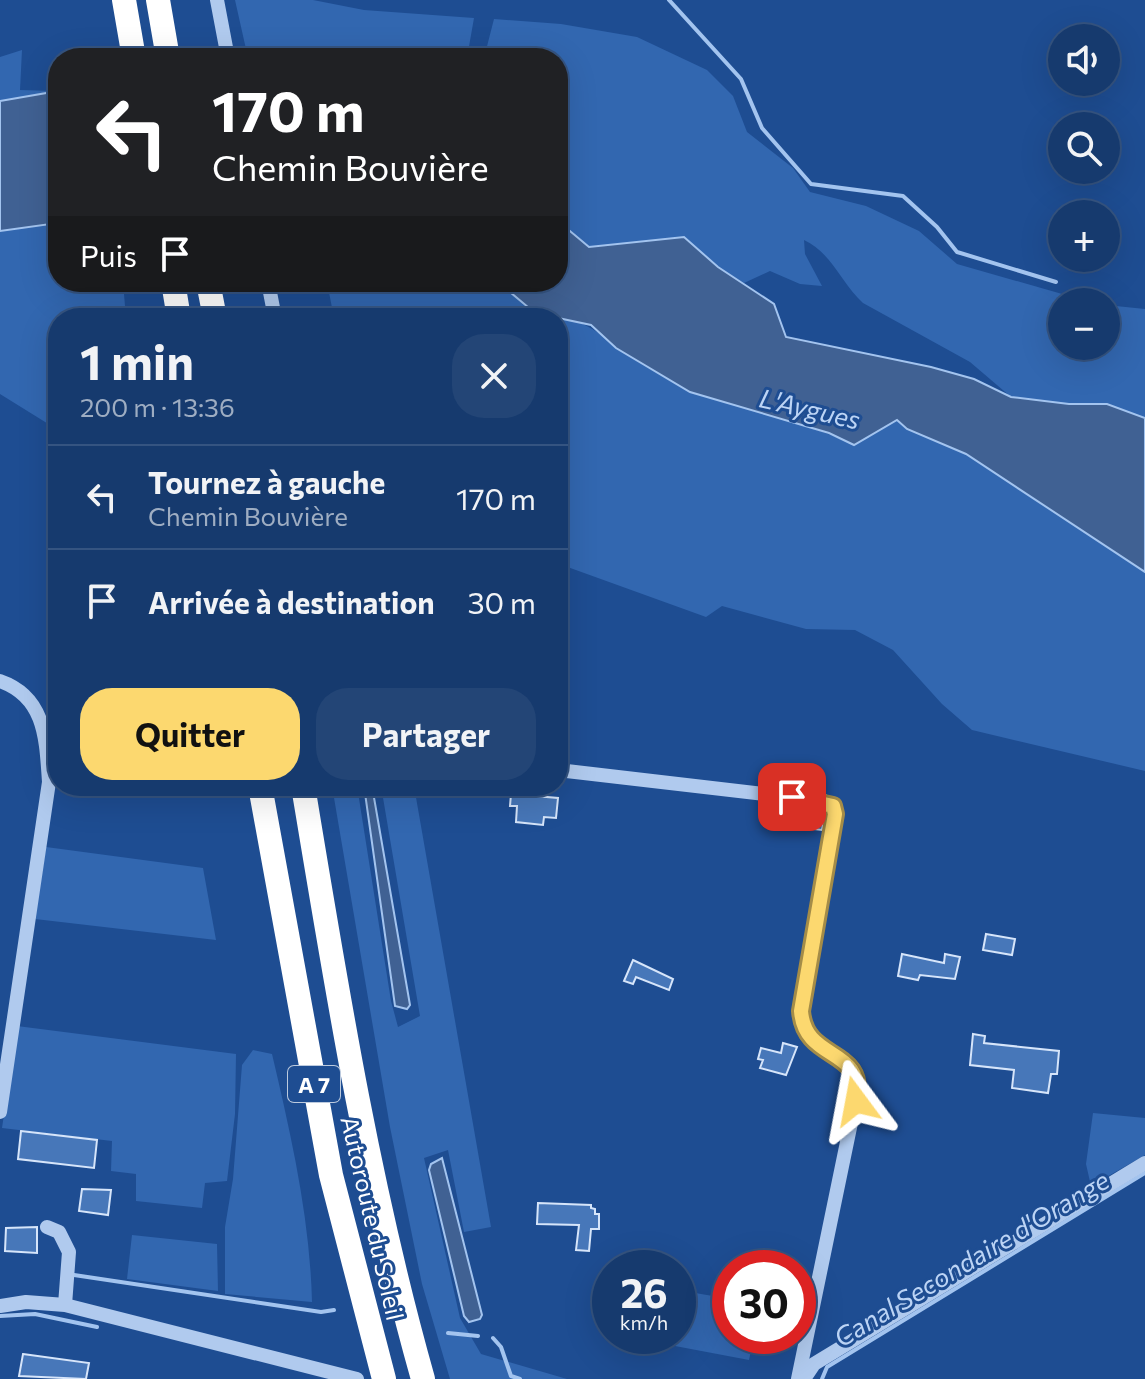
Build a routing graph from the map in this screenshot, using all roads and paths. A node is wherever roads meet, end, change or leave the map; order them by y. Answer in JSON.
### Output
{"nodes":[{"id":1,"x":124,"y":0,"type":"edge"},
{"id":2,"x":158,"y":0,"type":"edge"},
{"id":3,"x":217,"y":0,"type":"edge"},
{"id":4,"x":132,"y":48,"type":"edge"},
{"id":5,"x":166,"y":48,"type":"edge"},
{"id":6,"x":226,"y":48,"type":"edge"},
{"id":7,"x":0,"y":681,"type":"edge"},
{"id":8,"x":568,"y":771,"type":"edge"},
{"id":9,"x":48,"y":772,"type":"edge"},
{"id":10,"x":48,"y":789,"type":"edge"},
{"id":11,"x":262,"y":796,"type":"edge"},
{"id":12,"x":305,"y":796,"type":"edge"},
{"id":13,"x":0,"y":1112,"type":"edge"},
{"id":14,"x":1145,"y":1163,"type":"edge"},
{"id":15,"x":47,"y":1227,"type":"dead end"},
{"id":16,"x":65,"y":1305,"type":"junction"},
{"id":17,"x":0,"y":1306,"type":"edge"},
{"id":18,"x":351,"y":1378,"type":"edge"},
{"id":19,"x":384,"y":1379,"type":"edge"},
{"id":20,"x":423,"y":1379,"type":"edge"},
{"id":21,"x":801,"y":1379,"type":"edge"}],
"edges":[{"from":1,"to":4,"type":"highway"},
{"from":2,"to":5,"type":"highway"},
{"from":3,"to":6,"type":"street"},
{"from":7,"to":9,"type":"street"},
{"from":8,"to":21,"type":"street"},
{"from":10,"to":13,"type":"street"},
{"from":11,"to":19,"type":"highway","name":"Autoroute du Soleil","number":"A 7"},
{"from":12,"to":20,"type":"highway","name":"Autoroute du Soleil","number":"A 7"},
{"from":14,"to":21,"type":"street"},
{"from":15,"to":16,"type":"street"},
{"from":16,"to":17,"type":"street"},
{"from":16,"to":18,"type":"street"}]}
